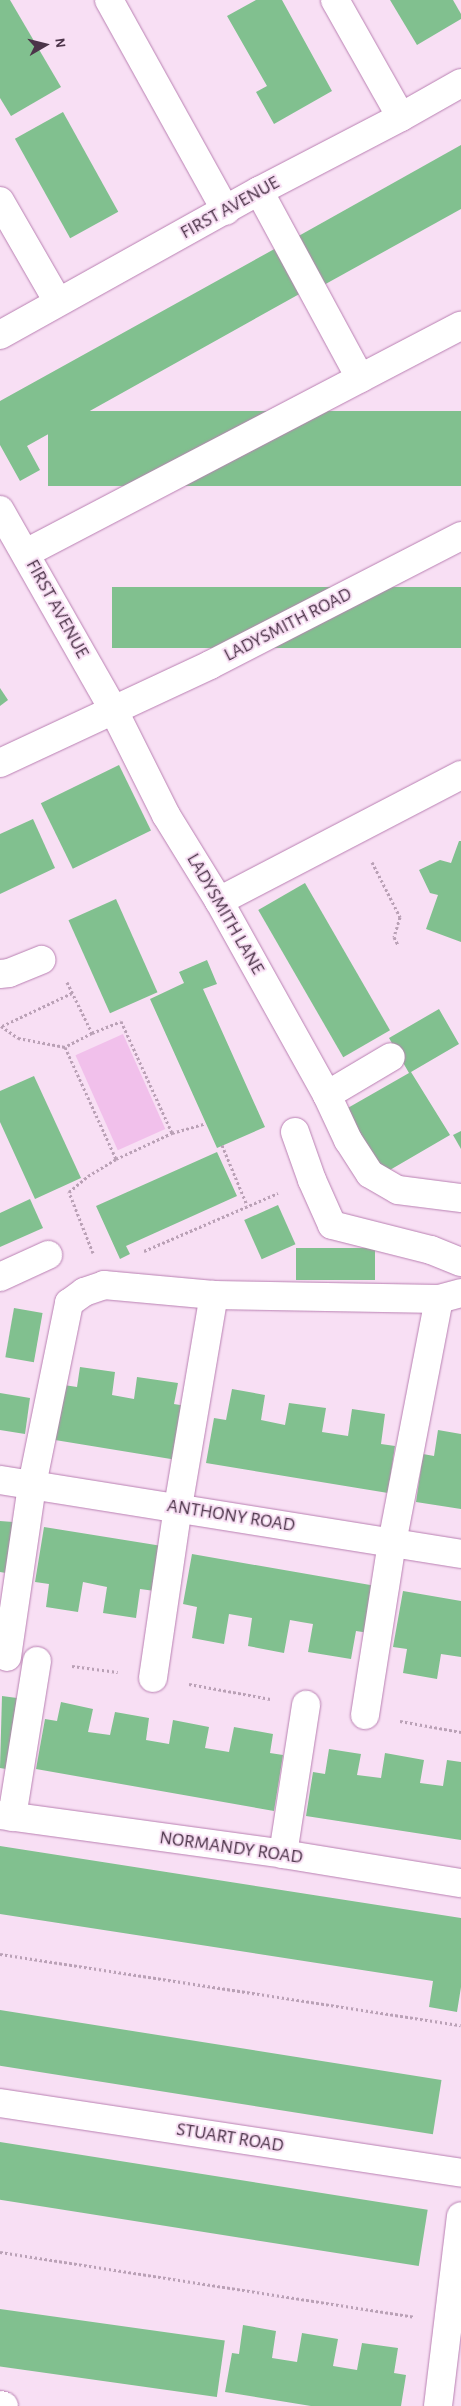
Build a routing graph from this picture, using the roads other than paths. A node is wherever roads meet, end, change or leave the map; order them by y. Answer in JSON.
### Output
{"nodes":[{"id":1,"x":108,"y":0,"type":"edge"},
{"id":2,"x":334,"y":0,"type":"edge"},
{"id":3,"x":461,"y":83,"type":"edge"},
{"id":4,"x":401,"y":117,"type":"junction"},
{"id":5,"x":259,"y":191,"type":"junction"},
{"id":6,"x":0,"y":201,"type":"edge"},
{"id":7,"x":226,"y":211,"type":"junction"},
{"id":8,"x":58,"y":302,"type":"junction"},
{"id":9,"x":461,"y":326,"type":"edge"},
{"id":10,"x":0,"y":335,"type":"edge"},
{"id":11,"x":360,"y":378,"type":"junction"},
{"id":12,"x":0,"y":510,"type":"edge"},
{"id":13,"x":461,"y":536,"type":"edge"},
{"id":14,"x":26,"y":553,"type":"junction"},
{"id":15,"x":113,"y":709,"type":"junction"},
{"id":16,"x":0,"y":763,"type":"edge"},
{"id":17,"x":461,"y":775,"type":"edge"},
{"id":18,"x":219,"y":901,"type":"junction"},
{"id":19,"x":41,"y":960,"type":"dead end"},
{"id":20,"x":0,"y":974,"type":"edge"},
{"id":21,"x":391,"y":1058,"type":"dead end"},
{"id":22,"x":332,"y":1106,"type":"junction"},
{"id":23,"x":295,"y":1132,"type":"dead end"},
{"id":24,"x":461,"y":1198,"type":"edge"},
{"id":25,"x":48,"y":1255,"type":"dead end"},
{"id":26,"x":461,"y":1262,"type":"edge"},
{"id":27,"x":0,"y":1277,"type":"edge"},
{"id":28,"x":214,"y":1295,"type":"junction"},
{"id":29,"x":450,"y":1296,"type":"edge"},
{"id":30,"x":0,"y":1480,"type":"edge"},
{"id":31,"x":32,"y":1485,"type":"junction"},
{"id":32,"x":178,"y":1507,"type":"junction"},
{"id":33,"x":392,"y":1542,"type":"junction"},
{"id":34,"x":461,"y":1554,"type":"edge"},
{"id":35,"x":7,"y":1657,"type":"dead end"},
{"id":36,"x":37,"y":1661,"type":"road end"},
{"id":37,"x":153,"y":1678,"type":"road end"},
{"id":38,"x":306,"y":1705,"type":"road end"},
{"id":39,"x":365,"y":1714,"type":"road end"},
{"id":40,"x":6,"y":1816,"type":"edge"},
{"id":41,"x":283,"y":1854,"type":"junction"},
{"id":42,"x":461,"y":1883,"type":"edge"},
{"id":43,"x":0,"y":2102,"type":"edge"},
{"id":44,"x":461,"y":2173,"type":"edge"},
{"id":45,"x":461,"y":2216,"type":"edge"},
{"id":46,"x":0,"y":2405,"type":"edge"},
{"id":47,"x":4,"y":2406,"type":"edge"},
{"id":48,"x":438,"y":2406,"type":"edge"}],
"edges":[{"from":1,"to":7,"type":"street"},
{"from":2,"to":4,"type":"street"},
{"from":3,"to":4,"type":"street","name":"FIRST AVENUE"},
{"from":4,"to":5,"type":"street","name":"FIRST AVENUE"},
{"from":5,"to":7,"type":"street","name":"FIRST AVENUE"},
{"from":5,"to":11,"type":"street"},
{"from":6,"to":8,"type":"street"},
{"from":7,"to":8,"type":"street","name":"FIRST AVENUE"},
{"from":8,"to":10,"type":"street","name":"FIRST AVENUE"},
{"from":9,"to":11,"type":"street"},
{"from":11,"to":14,"type":"street"},
{"from":12,"to":14,"type":"street","name":"FIRST AVENUE"},
{"from":13,"to":15,"type":"street","name":"LADYSMITH ROAD"},
{"from":14,"to":15,"type":"street","name":"FIRST AVENUE"},
{"from":15,"to":16,"type":"street","name":"LADYSMITH ROAD"},
{"from":15,"to":18,"type":"street","name":"LADYSMITH LANE"},
{"from":17,"to":18,"type":"street"},
{"from":18,"to":22,"type":"street","name":"LADYSMITH LANE"},
{"from":19,"to":20,"type":"street"},
{"from":21,"to":22,"type":"street"},
{"from":22,"to":24,"type":"street","name":"LADYSMITH LANE"},
{"from":23,"to":26,"type":"street"},
{"from":25,"to":27,"type":"street"},
{"from":28,"to":29,"type":"street"},
{"from":28,"to":31,"type":"street"},
{"from":28,"to":32,"type":"street"},
{"from":29,"to":33,"type":"street"},
{"from":30,"to":31,"type":"street","name":"ANTHONY ROAD"},
{"from":31,"to":32,"type":"street","name":"ANTHONY ROAD"},
{"from":31,"to":35,"type":"street"},
{"from":32,"to":33,"type":"street","name":"ANTHONY ROAD"},
{"from":32,"to":37,"type":"street"},
{"from":33,"to":34,"type":"street","name":"ANTHONY ROAD"},
{"from":33,"to":39,"type":"street"},
{"from":36,"to":40,"type":"street"},
{"from":38,"to":41,"type":"street"},
{"from":40,"to":41,"type":"street","name":"NORMANDY ROAD"},
{"from":41,"to":42,"type":"street","name":"NORMANDY ROAD"},
{"from":43,"to":44,"type":"street","name":"STUART ROAD"},
{"from":45,"to":48,"type":"street"},
{"from":46,"to":47,"type":"street"}]}
